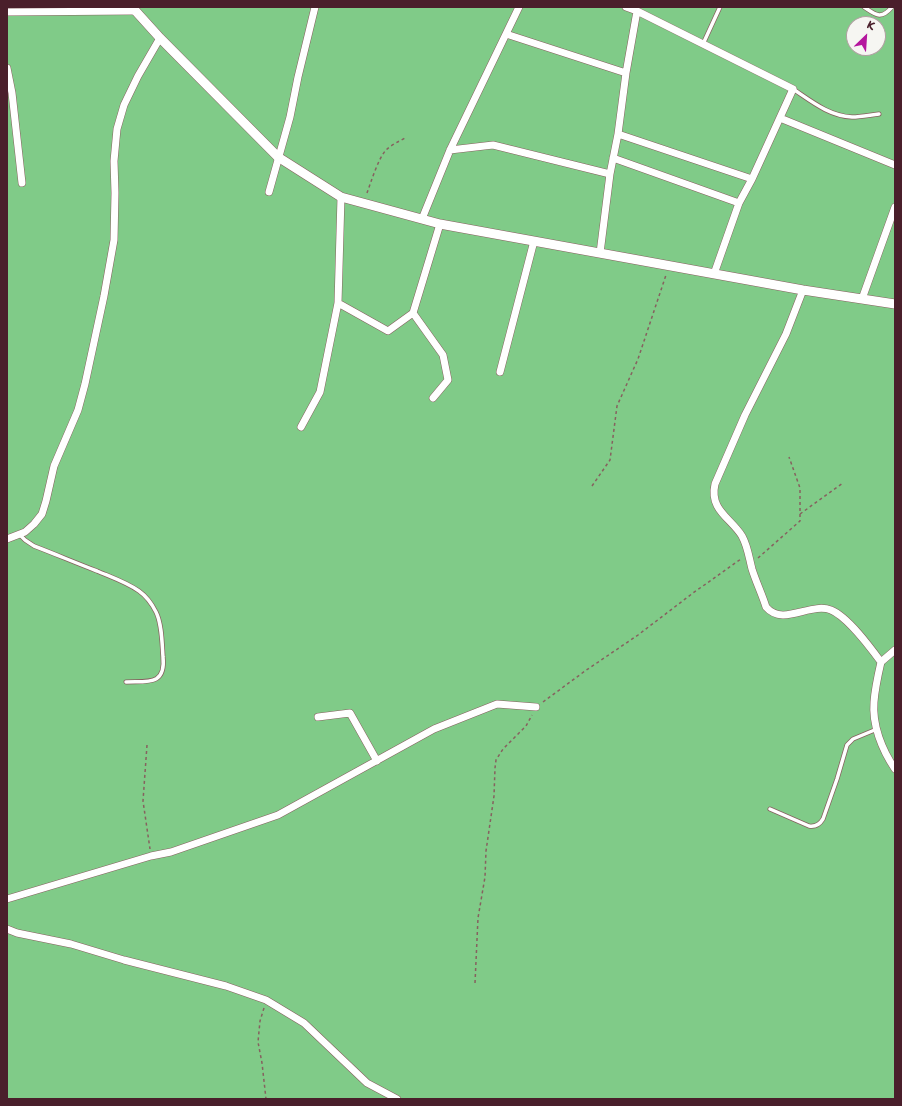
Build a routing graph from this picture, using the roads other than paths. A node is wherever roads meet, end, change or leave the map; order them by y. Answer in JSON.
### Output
{"nodes":[{"id":1,"x":315,"y":7,"type":"edge"},
{"id":2,"x":518,"y":7,"type":"edge"},
{"id":3,"x":626,"y":7,"type":"edge"},
{"id":4,"x":720,"y":7,"type":"edge"},
{"id":5,"x":864,"y":7,"type":"edge"},
{"id":6,"x":892,"y":7,"type":"edge"},
{"id":7,"x":134,"y":9,"type":"edge"},
{"id":8,"x":637,"y":11,"type":"junction"},
{"id":9,"x":7,"y":12,"type":"edge"},
{"id":10,"x":506,"y":34,"type":"junction"},
{"id":11,"x":160,"y":38,"type":"junction"},
{"id":12,"x":703,"y":44,"type":"junction"},
{"id":13,"x":7,"y":68,"type":"edge"},
{"id":14,"x":626,"y":73,"type":"junction"},
{"id":15,"x":793,"y":89,"type":"junction"},
{"id":16,"x":879,"y":114,"type":"dead end"},
{"id":17,"x":780,"y":118,"type":"junction"},
{"id":18,"x":618,"y":134,"type":"junction"},
{"id":19,"x":450,"y":150,"type":"junction"},
{"id":20,"x":278,"y":157,"type":"junction"},
{"id":21,"x":613,"y":158,"type":"junction"},
{"id":22,"x":895,"y":165,"type":"edge"},
{"id":23,"x":610,"y":174,"type":"junction"},
{"id":24,"x":752,"y":179,"type":"junction"},
{"id":25,"x":22,"y":183,"type":"dead end"},
{"id":26,"x":269,"y":192,"type":"dead end"},
{"id":27,"x":341,"y":196,"type":"junction"},
{"id":28,"x":739,"y":203,"type":"junction"},
{"id":29,"x":895,"y":207,"type":"edge"},
{"id":30,"x":422,"y":219,"type":"junction"},
{"id":31,"x":440,"y":224,"type":"junction"},
{"id":32,"x":534,"y":241,"type":"junction"},
{"id":33,"x":600,"y":253,"type":"junction"},
{"id":34,"x":714,"y":274,"type":"junction"},
{"id":35,"x":803,"y":290,"type":"junction"},
{"id":36,"x":862,"y":299,"type":"junction"},
{"id":37,"x":338,"y":303,"type":"junction"},
{"id":38,"x":895,"y":304,"type":"edge"},
{"id":39,"x":413,"y":313,"type":"junction"},
{"id":40,"x":500,"y":372,"type":"dead end"},
{"id":41,"x":433,"y":398,"type":"dead end"},
{"id":42,"x":301,"y":427,"type":"dead end"},
{"id":43,"x":19,"y":534,"type":"junction"},
{"id":44,"x":7,"y":539,"type":"edge"},
{"id":45,"x":895,"y":650,"type":"edge"},
{"id":46,"x":881,"y":662,"type":"junction"},
{"id":47,"x":126,"y":682,"type":"dead end"},
{"id":48,"x":536,"y":707,"type":"road end"},
{"id":49,"x":318,"y":717,"type":"dead end"},
{"id":50,"x":877,"y":729,"type":"junction"},
{"id":51,"x":377,"y":761,"type":"junction"},
{"id":52,"x":895,"y":769,"type":"edge"},
{"id":53,"x":770,"y":810,"type":"dead end"},
{"id":54,"x":7,"y":899,"type":"edge"},
{"id":55,"x":7,"y":929,"type":"edge"},
{"id":56,"x":398,"y":1099,"type":"edge"}],
"edges":[{"from":1,"to":20,"type":"street"},
{"from":2,"to":10,"type":"street"},
{"from":3,"to":8,"type":"street"},
{"from":4,"to":12,"type":"lane"},
{"from":5,"to":6,"type":"lane"},
{"from":7,"to":9,"type":"street"},
{"from":7,"to":11,"type":"street"},
{"from":8,"to":12,"type":"street"},
{"from":8,"to":14,"type":"street"},
{"from":10,"to":14,"type":"street"},
{"from":10,"to":19,"type":"street"},
{"from":11,"to":20,"type":"street"},
{"from":11,"to":43,"type":"street"},
{"from":12,"to":15,"type":"street"},
{"from":13,"to":25,"type":"street"},
{"from":14,"to":18,"type":"street"},
{"from":15,"to":16,"type":"lane"},
{"from":15,"to":17,"type":"street"},
{"from":17,"to":22,"type":"street"},
{"from":17,"to":24,"type":"street"},
{"from":18,"to":21,"type":"street"},
{"from":18,"to":24,"type":"street"},
{"from":19,"to":23,"type":"street"},
{"from":19,"to":30,"type":"street"},
{"from":20,"to":26,"type":"street"},
{"from":20,"to":27,"type":"street"},
{"from":21,"to":23,"type":"street"},
{"from":21,"to":28,"type":"street"},
{"from":23,"to":33,"type":"street"},
{"from":24,"to":28,"type":"street"},
{"from":27,"to":30,"type":"street"},
{"from":27,"to":37,"type":"street"},
{"from":28,"to":34,"type":"street"},
{"from":29,"to":36,"type":"street"},
{"from":30,"to":31,"type":"street"},
{"from":31,"to":32,"type":"street"},
{"from":31,"to":39,"type":"street"},
{"from":32,"to":33,"type":"street"},
{"from":32,"to":40,"type":"street"},
{"from":33,"to":34,"type":"street"},
{"from":34,"to":35,"type":"street"},
{"from":35,"to":36,"type":"street"},
{"from":35,"to":46,"type":"street"},
{"from":36,"to":38,"type":"street"},
{"from":37,"to":39,"type":"street"},
{"from":37,"to":42,"type":"street"},
{"from":39,"to":41,"type":"street"},
{"from":43,"to":44,"type":"street"},
{"from":43,"to":47,"type":"lane"},
{"from":45,"to":46,"type":"street"},
{"from":46,"to":50,"type":"street"},
{"from":48,"to":51,"type":"street"},
{"from":49,"to":51,"type":"street"},
{"from":50,"to":52,"type":"street"},
{"from":50,"to":53,"type":"lane"},
{"from":51,"to":54,"type":"street"},
{"from":55,"to":56,"type":"street"}]}
